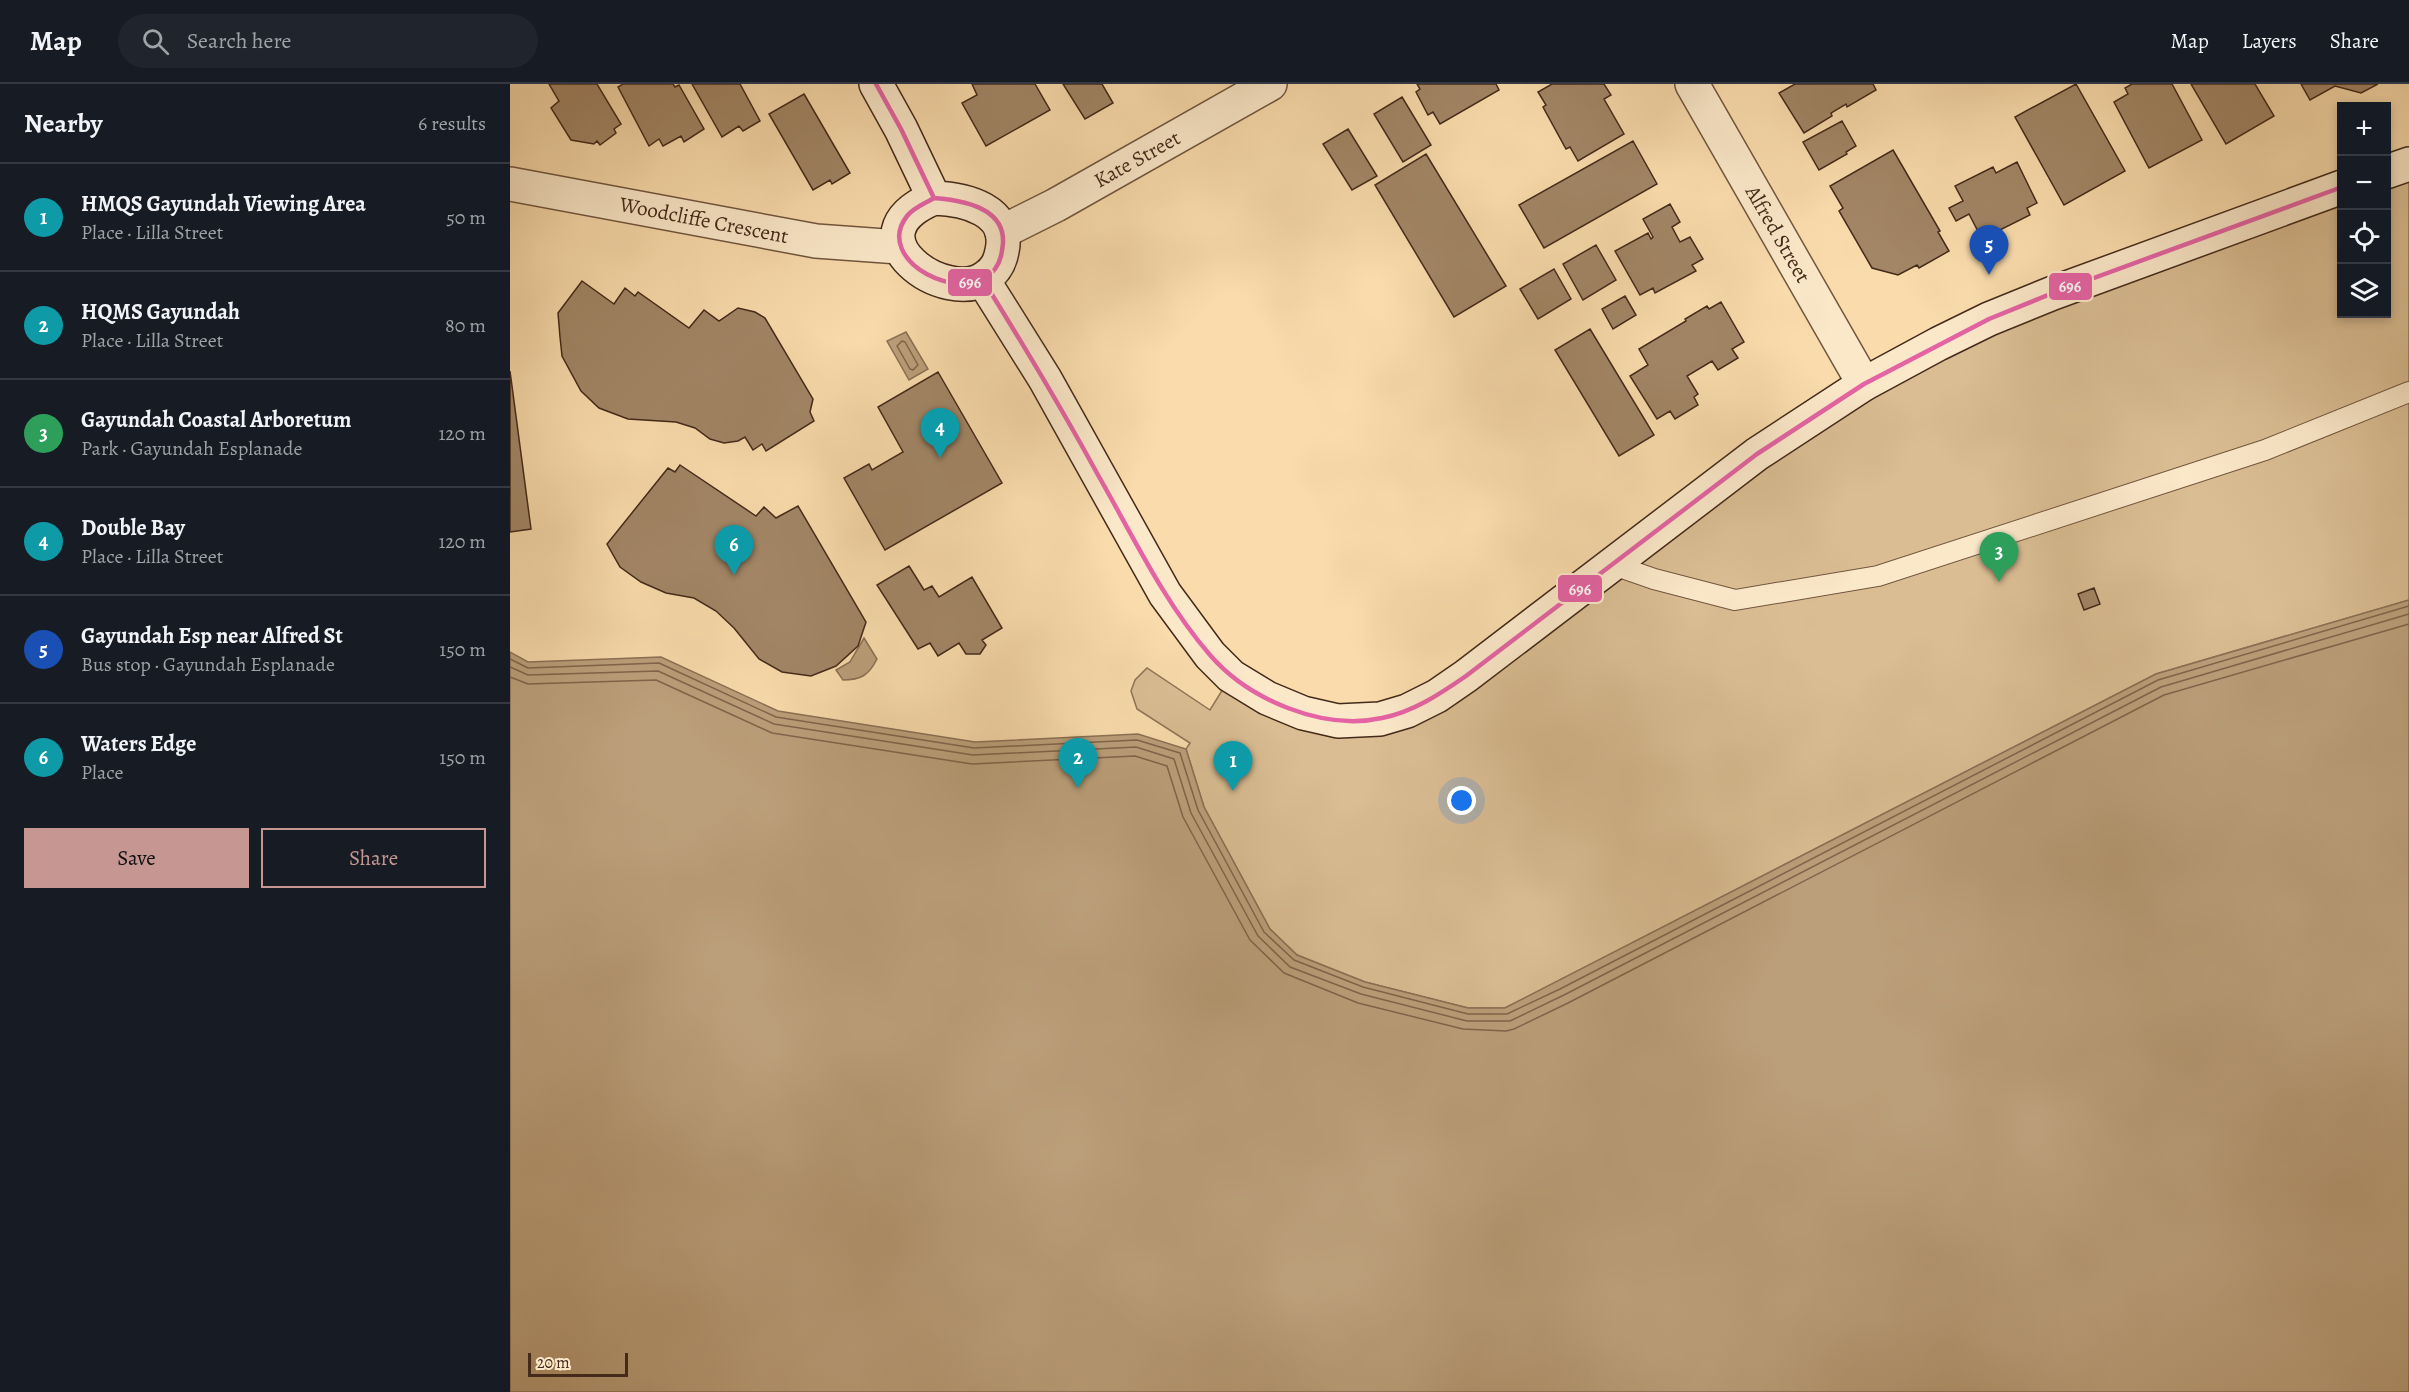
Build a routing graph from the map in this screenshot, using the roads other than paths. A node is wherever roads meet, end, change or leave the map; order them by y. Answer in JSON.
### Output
{"nodes":[{"id":1,"x":876,"y":84,"type":"edge"},
{"id":2,"x":1270,"y":84,"type":"edge"},
{"id":3,"x":1692,"y":84,"type":"edge"},
{"id":4,"x":2409,"y":164,"type":"edge"},
{"id":5,"x":2391,"y":170,"type":"edge"},
{"id":6,"x":510,"y":184,"type":"edge"},
{"id":7,"x":2337,"y":189,"type":"edge"},
{"id":8,"x":934,"y":198,"type":"junction"},
{"id":9,"x":1002,"y":232,"type":"junction"},
{"id":10,"x":898,"y":247,"type":"junction"},
{"id":11,"x":983,"y":280,"type":"junction"},
{"id":12,"x":1864,"y":384,"type":"junction"},
{"id":13,"x":2409,"y":392,"type":"edge"},
{"id":14,"x":1611,"y":564,"type":"junction"}],
"edges":[{"from":1,"to":8,"type":"street"},
{"from":2,"to":9,"type":"street","name":"Kate Street"},
{"from":3,"to":12,"type":"street","name":"Alfred Street"},
{"from":4,"to":5,"type":"street"},
{"from":6,"to":10,"type":"street","name":"Woodcliffe Crescent"},
{"from":7,"to":12,"type":"street"},
{"from":8,"to":9,"type":"street"},
{"from":8,"to":10,"type":"street"},
{"from":9,"to":11,"type":"street"},
{"from":10,"to":11,"type":"street"},
{"from":11,"to":14,"type":"street"},
{"from":12,"to":14,"type":"street"},
{"from":13,"to":14,"type":"lane"}]}
